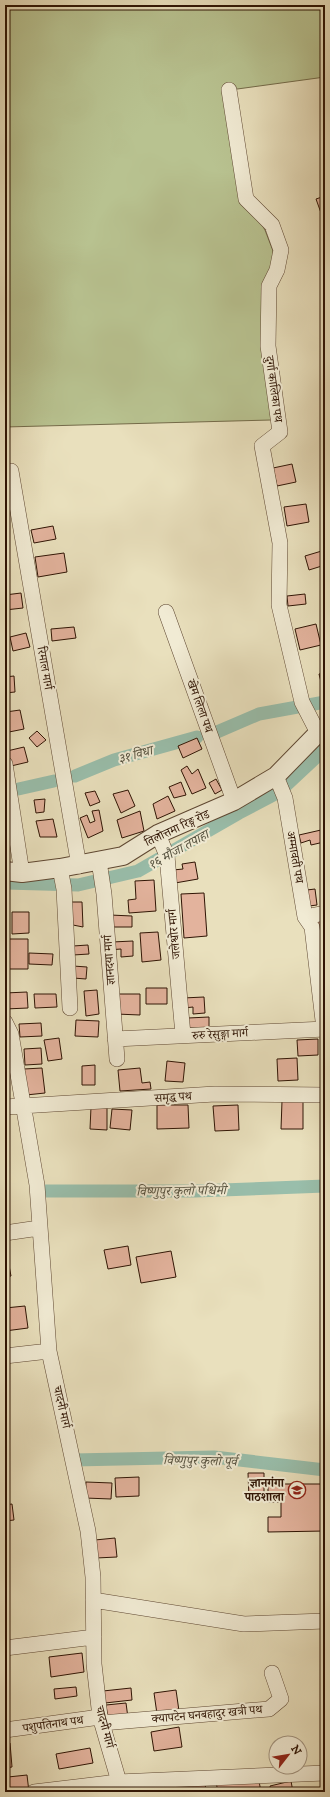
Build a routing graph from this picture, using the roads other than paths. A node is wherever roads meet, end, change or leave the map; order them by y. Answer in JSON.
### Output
{"nodes":[{"id":1,"x":229,"y":90,"type":"dead end"},
{"id":2,"x":11,"y":471,"type":"dead end"},
{"id":3,"x":166,"y":612,"type":"dead end"},
{"id":4,"x":320,"y":731,"type":"edge"},
{"id":5,"x":5,"y":764,"type":"edge"},
{"id":6,"x":276,"y":776,"type":"junction"},
{"id":7,"x":234,"y":801,"type":"junction"},
{"id":8,"x":158,"y":834,"type":"junction"},
{"id":9,"x":99,"y":861,"type":"junction"},
{"id":10,"x":79,"y":866,"type":"junction"},
{"id":11,"x":60,"y":868,"type":"junction"},
{"id":12,"x":14,"y":872,"type":"edge"},
{"id":13,"x":325,"y":913,"type":"edge"},
{"id":14,"x":305,"y":917,"type":"junction"},
{"id":15,"x":70,"y":1008,"type":"dead end"},
{"id":16,"x":5,"y":1022,"type":"edge"},
{"id":17,"x":325,"y":1029,"type":"edge"},
{"id":18,"x":183,"y":1035,"type":"junction"},
{"id":19,"x":115,"y":1039,"type":"junction"},
{"id":20,"x":117,"y":1059,"type":"dead end"},
{"id":21,"x":325,"y":1095,"type":"edge"},
{"id":22,"x":22,"y":1106,"type":"junction"},
{"id":23,"x":5,"y":1108,"type":"edge"},
{"id":24,"x":39,"y":1228,"type":"junction"},
{"id":25,"x":5,"y":1233,"type":"edge"},
{"id":26,"x":49,"y":1351,"type":"junction"},
{"id":27,"x":5,"y":1356,"type":"edge"},
{"id":28,"x":93,"y":1600,"type":"junction"},
{"id":29,"x":325,"y":1621,"type":"edge"},
{"id":30,"x":94,"y":1637,"type":"junction"},
{"id":31,"x":5,"y":1648,"type":"edge"},
{"id":32,"x":272,"y":1674,"type":"dead end"},
{"id":33,"x":101,"y":1720,"type":"junction"},
{"id":34,"x":5,"y":1730,"type":"edge"},
{"id":35,"x":325,"y":1773,"type":"edge"},
{"id":36,"x":120,"y":1787,"type":"edge"},
{"id":37,"x":34,"y":1792,"type":"edge"}],
"edges":[{"from":1,"to":4,"type":"street","name":"दुर्गा कालिका पथ"},
{"from":2,"to":10,"type":"street","name":"रिमाल मार्ग"},
{"from":3,"to":7,"type":"street","name":"खेम लिला पथ"},
{"from":4,"to":6,"type":"street","name":"तिलोत्तमा रिङ्ग रोड"},
{"from":5,"to":12,"type":"street"},
{"from":6,"to":7,"type":"street","name":"तिलोत्तमा रिङ्ग रोड"},
{"from":6,"to":14,"type":"street","name":"अम्मावती पथ"},
{"from":7,"to":8,"type":"street","name":"तिलोत्तमा रिङ्ग रोड"},
{"from":8,"to":9,"type":"street","name":"तिलोत्तमा रिङ्ग रोड"},
{"from":8,"to":18,"type":"street","name":"जलेश्वोर मार्ग"},
{"from":9,"to":10,"type":"street","name":"तिलोत्तमा रिङ्ग रोड"},
{"from":9,"to":19,"type":"street","name":"ज्ञानदया मार्ग"},
{"from":10,"to":11,"type":"street","name":"तिलोत्तमा रिङ्ग रोड"},
{"from":11,"to":12,"type":"street","name":"तिलोत्तमा रिङ्ग रोड"},
{"from":11,"to":15,"type":"street"},
{"from":13,"to":14,"type":"street"},
{"from":14,"to":17,"type":"street","name":"अम्मावती पथ"},
{"from":16,"to":22,"type":"street","name":"चादनी मार्ग"},
{"from":17,"to":18,"type":"street","name":"रुरु रेसुङ्गा मार्ग"},
{"from":18,"to":19,"type":"street","name":"रुरु रेसुङ्गा मार्ग"},
{"from":19,"to":20,"type":"street","name":"ज्ञानदया मार्ग"},
{"from":21,"to":22,"type":"street","name":"समृद्ध पथ"},
{"from":22,"to":23,"type":"street","name":"समृद्ध पथ"},
{"from":22,"to":24,"type":"street","name":"चादनी मार्ग"},
{"from":24,"to":25,"type":"street"},
{"from":24,"to":26,"type":"street","name":"चादनी मार्ग"},
{"from":26,"to":27,"type":"street"},
{"from":26,"to":28,"type":"street","name":"चादनी मार्ग"},
{"from":28,"to":29,"type":"street"},
{"from":28,"to":30,"type":"street","name":"चादनी मार्ग"},
{"from":30,"to":31,"type":"street"},
{"from":30,"to":33,"type":"street","name":"चादनी मार्ग"},
{"from":32,"to":33,"type":"street","name":"क्यापटेन घनबहादुर खत्री पथ"},
{"from":33,"to":34,"type":"street","name":"पशुपतिनाथ पथ"},
{"from":33,"to":36,"type":"street","name":"चादनी मार्ग"},
{"from":35,"to":36,"type":"street"},
{"from":36,"to":37,"type":"street"}]}
